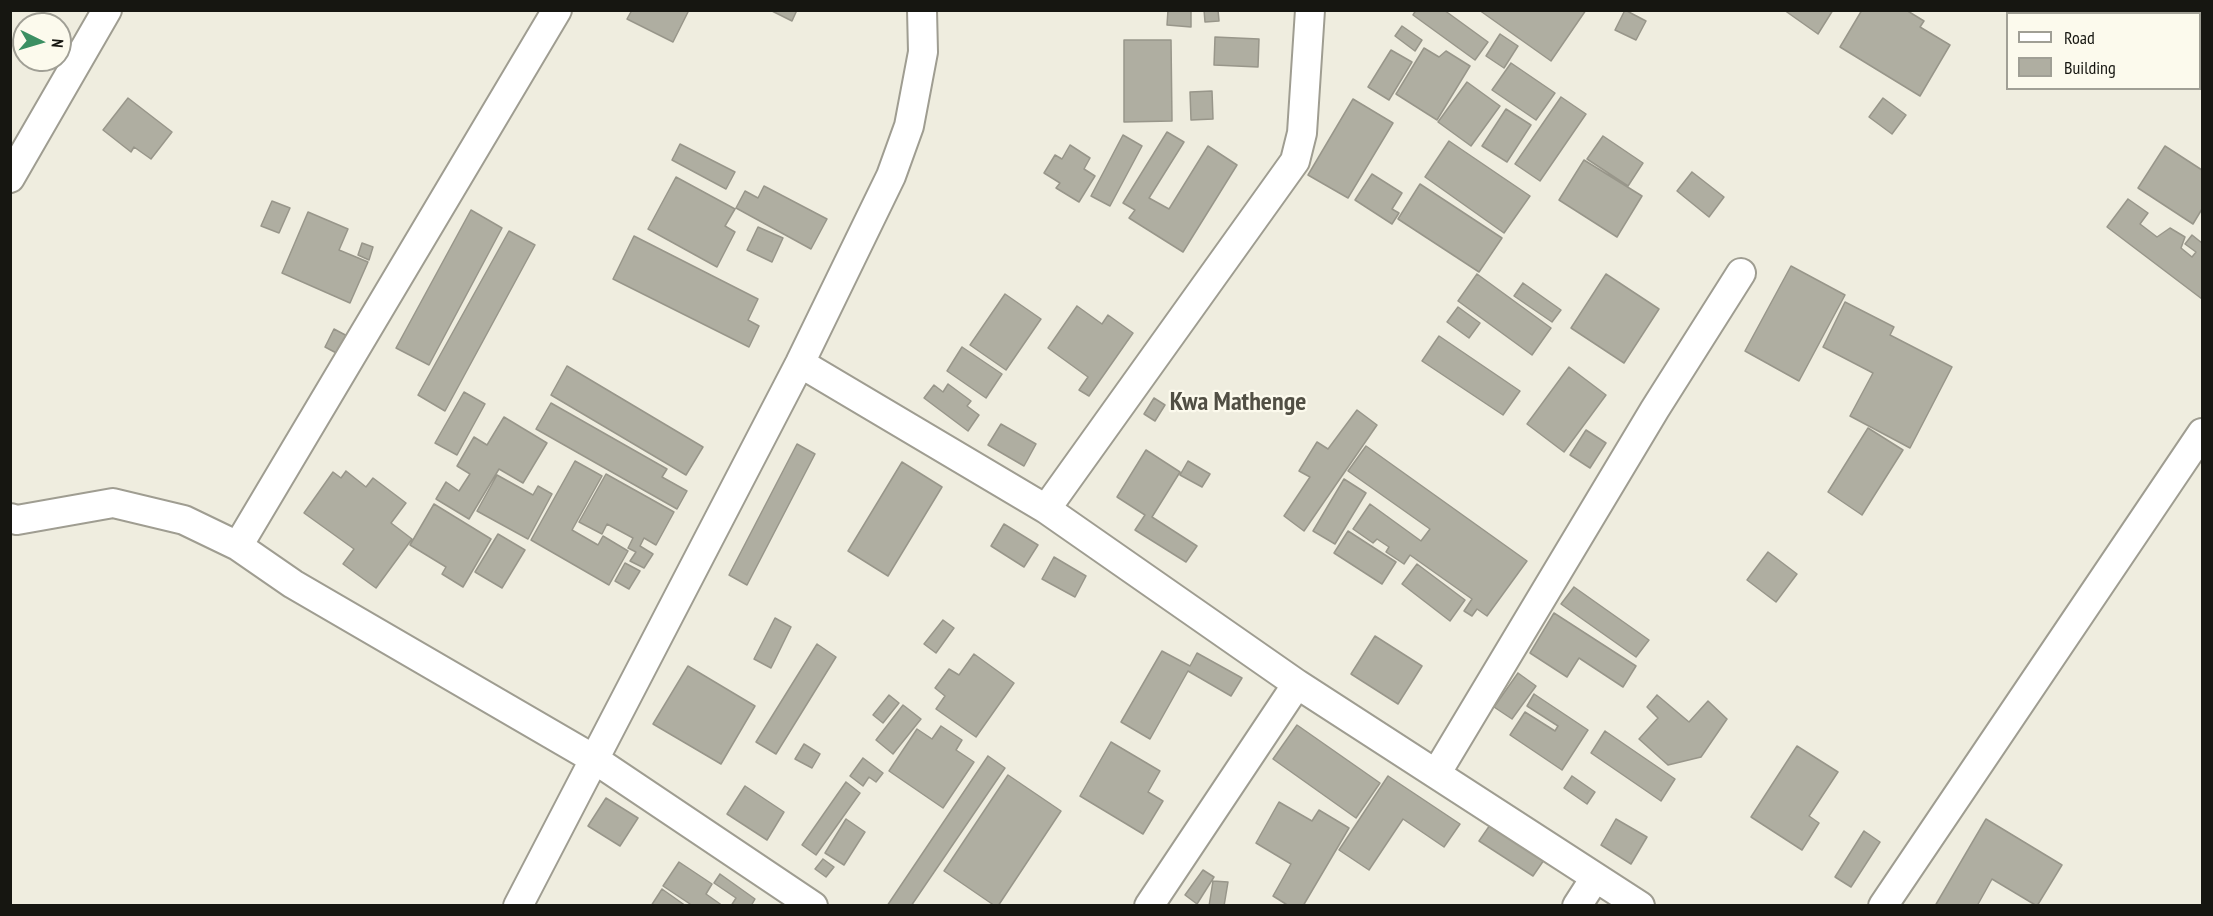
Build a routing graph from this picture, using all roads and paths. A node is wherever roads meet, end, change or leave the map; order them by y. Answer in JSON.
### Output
{"nodes":[{"id":1,"x":107,"y":10,"type":"edge"},
{"id":2,"x":557,"y":10,"type":"edge"},
{"id":3,"x":922,"y":10,"type":"edge"},
{"id":4,"x":1310,"y":10,"type":"edge"},
{"id":5,"x":10,"y":178,"type":"edge"},
{"id":6,"x":1741,"y":273,"type":"dead end"},
{"id":7,"x":800,"y":363,"type":"junction"},
{"id":8,"x":2202,"y":434,"type":"edge"},
{"id":9,"x":1046,"y":508,"type":"junction"},
{"id":10,"x":10,"y":518,"type":"edge"},
{"id":11,"x":238,"y":546,"type":"junction"},
{"id":12,"x":1298,"y":684,"type":"junction"},
{"id":13,"x":594,"y":759,"type":"junction"},
{"id":14,"x":1436,"y":774,"type":"junction"},
{"id":15,"x":1595,"y":878,"type":"junction"},
{"id":16,"x":518,"y":906,"type":"edge"},
{"id":17,"x":813,"y":906,"type":"edge"},
{"id":18,"x":1149,"y":906,"type":"edge"},
{"id":19,"x":1577,"y":906,"type":"edge"},
{"id":20,"x":1640,"y":906,"type":"edge"},
{"id":21,"x":1883,"y":906,"type":"edge"}],
"edges":[{"from":1,"to":5,"type":"street"},
{"from":2,"to":11,"type":"street"},
{"from":3,"to":7,"type":"street"},
{"from":4,"to":9,"type":"street"},
{"from":6,"to":14,"type":"street"},
{"from":7,"to":9,"type":"street"},
{"from":7,"to":13,"type":"street"},
{"from":8,"to":21,"type":"street"},
{"from":9,"to":12,"type":"street"},
{"from":10,"to":11,"type":"street"},
{"from":11,"to":13,"type":"street"},
{"from":12,"to":14,"type":"street"},
{"from":12,"to":18,"type":"street"},
{"from":13,"to":16,"type":"street"},
{"from":13,"to":17,"type":"street"},
{"from":14,"to":15,"type":"street"},
{"from":15,"to":19,"type":"street"},
{"from":15,"to":20,"type":"street"}]}
